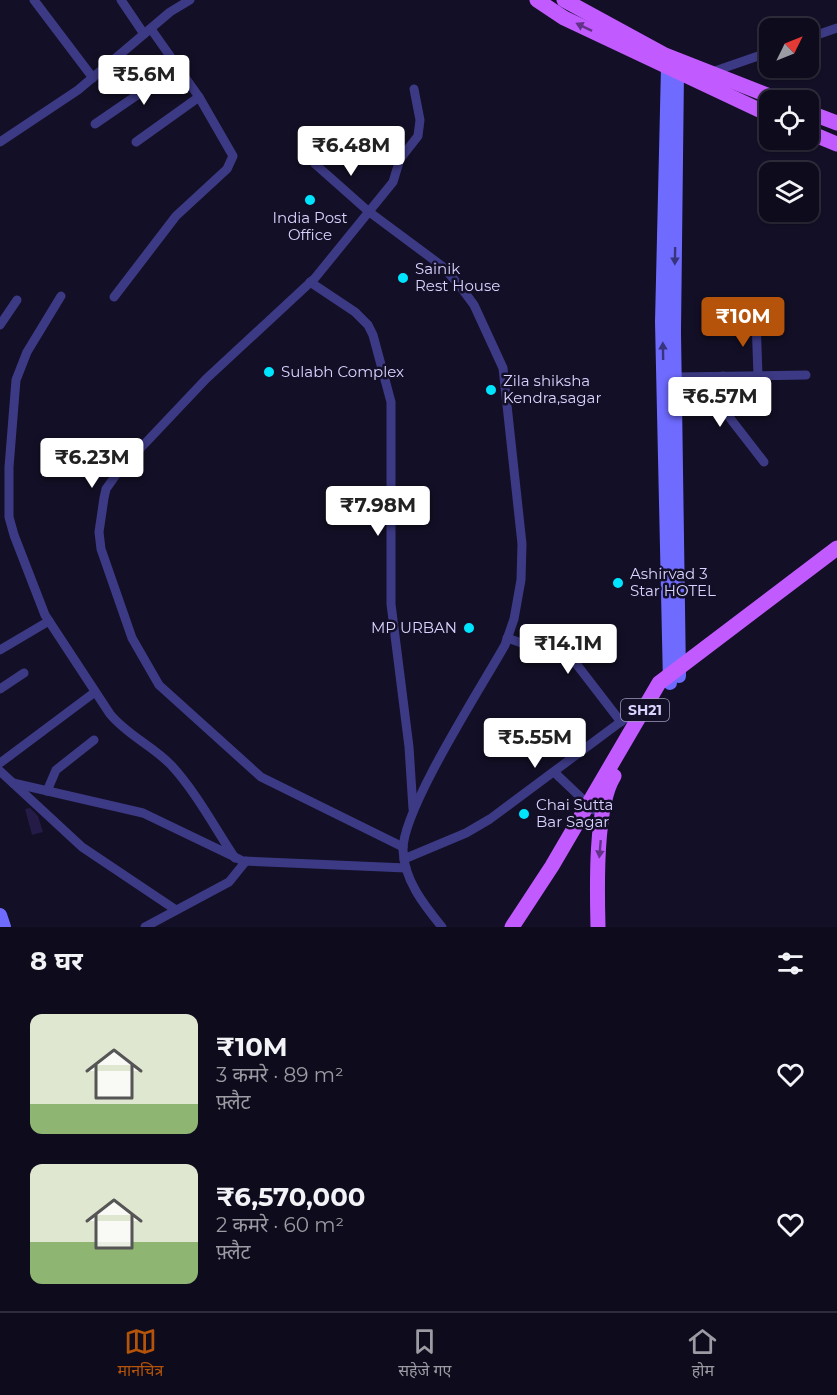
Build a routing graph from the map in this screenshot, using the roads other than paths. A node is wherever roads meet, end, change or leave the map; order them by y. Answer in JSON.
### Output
{"nodes":[{"id":1,"x":34,"y":0,"type":"edge"},
{"id":2,"x":121,"y":0,"type":"edge"},
{"id":3,"x":190,"y":0,"type":"edge"},
{"id":4,"x":537,"y":0,"type":"edge"},
{"id":5,"x":564,"y":0,"type":"edge"},
{"id":6,"x":837,"y":28,"type":"edge"},
{"id":7,"x":148,"y":31,"type":"junction"},
{"id":8,"x":819,"y":34,"type":"edge"},
{"id":9,"x":759,"y":57,"type":"edge"},
{"id":10,"x":673,"y":64,"type":"junction"},
{"id":11,"x":178,"y":67,"type":"junction"},
{"id":12,"x":93,"y":78,"type":"junction"},
{"id":13,"x":707,"y":79,"type":"junction"},
{"id":14,"x":414,"y":89,"type":"dead end"},
{"id":15,"x":759,"y":94,"type":"edge"},
{"id":16,"x":199,"y":97,"type":"junction"},
{"id":17,"x":759,"y":109,"type":"edge"},
{"id":18,"x":819,"y":116,"type":"edge"},
{"id":19,"x":837,"y":123,"type":"edge"},
{"id":20,"x":95,"y":124,"type":"dead end"},
{"id":21,"x":819,"y":137,"type":"edge"},
{"id":22,"x":0,"y":142,"type":"edge"},
{"id":23,"x":136,"y":142,"type":"dead end"},
{"id":24,"x":837,"y":144,"type":"edge"},
{"id":25,"x":315,"y":164,"type":"dead end"},
{"id":26,"x":368,"y":211,"type":"junction"},
{"id":27,"x":310,"y":282,"type":"junction"},
{"id":28,"x":61,"y":296,"type":"dead end"},
{"id":29,"x":114,"y":297,"type":"dead end"},
{"id":30,"x":17,"y":300,"type":"dead end"},
{"id":31,"x":756,"y":320,"type":"dead end"},
{"id":32,"x":0,"y":325,"type":"edge"},
{"id":33,"x":806,"y":375,"type":"dead end"},
{"id":34,"x":723,"y":376,"type":"junction"},
{"id":35,"x":758,"y":376,"type":"junction"},
{"id":36,"x":675,"y":377,"type":"junction"},
{"id":37,"x":764,"y":462,"type":"dead end"},
{"id":38,"x":837,"y":548,"type":"edge"},
{"id":39,"x":837,"y":556,"type":"edge"},
{"id":40,"x":48,"y":621,"type":"junction"},
{"id":41,"x":507,"y":638,"type":"junction"},
{"id":42,"x":0,"y":650,"type":"edge"},
{"id":43,"x":24,"y":673,"type":"dead end"},
{"id":44,"x":674,"y":675,"type":"junction"},
{"id":45,"x":0,"y":689,"type":"edge"},
{"id":46,"x":95,"y":692,"type":"junction"},
{"id":47,"x":654,"y":702,"type":"junction"},
{"id":48,"x":621,"y":722,"type":"junction"},
{"id":49,"x":94,"y":740,"type":"dead end"},
{"id":50,"x":0,"y":763,"type":"edge"},
{"id":51,"x":0,"y":771,"type":"edge"},
{"id":52,"x":554,"y":772,"type":"junction"},
{"id":53,"x":13,"y":783,"type":"junction"},
{"id":54,"x":606,"y":789,"type":"junction"},
{"id":55,"x":48,"y":791,"type":"junction"},
{"id":56,"x":590,"y":807,"type":"junction"},
{"id":57,"x":413,"y":808,"type":"junction"},
{"id":58,"x":403,"y":847,"type":"junction"},
{"id":59,"x":235,"y":858,"type":"junction"},
{"id":60,"x":246,"y":861,"type":"junction"},
{"id":61,"x":405,"y":863,"type":"junction"},
{"id":62,"x":176,"y":910,"type":"junction"},
{"id":63,"x":0,"y":915,"type":"edge"},
{"id":64,"x":4,"y":927,"type":"edge"},
{"id":65,"x":145,"y":927,"type":"edge"},
{"id":66,"x":442,"y":927,"type":"edge"},
{"id":67,"x":512,"y":927,"type":"edge"},
{"id":68,"x":521,"y":927,"type":"edge"},
{"id":69,"x":598,"y":927,"type":"edge"}],
"edges":[{"from":1,"to":12,"type":"street"},
{"from":2,"to":7,"type":"street"},
{"from":3,"to":7,"type":"street"},
{"from":10,"to":4,"type":"main road","one_way":true},
{"from":5,"to":10,"type":"main road"},
{"from":6,"to":8,"type":"street"},
{"from":7,"to":11,"type":"street"},
{"from":7,"to":12,"type":"street"},
{"from":9,"to":13,"type":"street"},
{"from":10,"to":13,"type":"main road"},
{"from":10,"to":36,"type":"street","one_way":true},
{"from":44,"to":10,"type":"street","one_way":true},
{"from":11,"to":16,"type":"street"},
{"from":11,"to":20,"type":"street"},
{"from":12,"to":22,"type":"street"},
{"from":13,"to":15,"type":"main road"},
{"from":13,"to":17,"type":"main road"},
{"from":14,"to":26,"type":"street"},
{"from":16,"to":23,"type":"street"},
{"from":16,"to":29,"type":"street"},
{"from":18,"to":19,"type":"main road"},
{"from":21,"to":24,"type":"main road"},
{"from":25,"to":26,"type":"street"},
{"from":26,"to":27,"type":"street"},
{"from":26,"to":41,"type":"street"},
{"from":27,"to":57,"type":"street"},
{"from":27,"to":58,"type":"street"},
{"from":28,"to":40,"type":"street"},
{"from":30,"to":32,"type":"street"},
{"from":31,"to":35,"type":"street"},
{"from":33,"to":35,"type":"street"},
{"from":34,"to":35,"type":"street"},
{"from":34,"to":36,"type":"street"},
{"from":34,"to":37,"type":"street"},
{"from":36,"to":44,"type":"street"},
{"from":38,"to":44,"type":"main road","number":"SH21"},
{"from":39,"to":44,"type":"main road","number":"SH21"},
{"from":40,"to":42,"type":"street"},
{"from":40,"to":46,"type":"street"},
{"from":41,"to":48,"type":"street"},
{"from":41,"to":57,"type":"street"},
{"from":43,"to":45,"type":"street"},
{"from":44,"to":47,"type":"main road","number":"SH21"},
{"from":46,"to":50,"type":"street"},
{"from":46,"to":59,"type":"street"},
{"from":47,"to":48,"type":"street"},
{"from":47,"to":54,"type":"main road","number":"SH21"},
{"from":47,"to":56,"type":"main road","number":"SH21"},
{"from":48,"to":52,"type":"street"},
{"from":49,"to":55,"type":"street"},
{"from":51,"to":53,"type":"street"},
{"from":52,"to":56,"type":"street"},
{"from":52,"to":61,"type":"street"},
{"from":53,"to":55,"type":"street"},
{"from":53,"to":62,"type":"street"},
{"from":54,"to":56,"type":"main road"},
{"from":54,"to":69,"type":"main road","number":"SH21","one_way":true},
{"from":55,"to":59,"type":"street"},
{"from":56,"to":67,"type":"main road","number":"SH21"},
{"from":56,"to":68,"type":"main road"},
{"from":57,"to":58,"type":"street"},
{"from":58,"to":61,"type":"street"},
{"from":59,"to":60,"type":"street"},
{"from":60,"to":61,"type":"street"},
{"from":60,"to":62,"type":"street"},
{"from":61,"to":66,"type":"street"},
{"from":62,"to":65,"type":"street"},
{"from":63,"to":64,"type":"street"}]}
